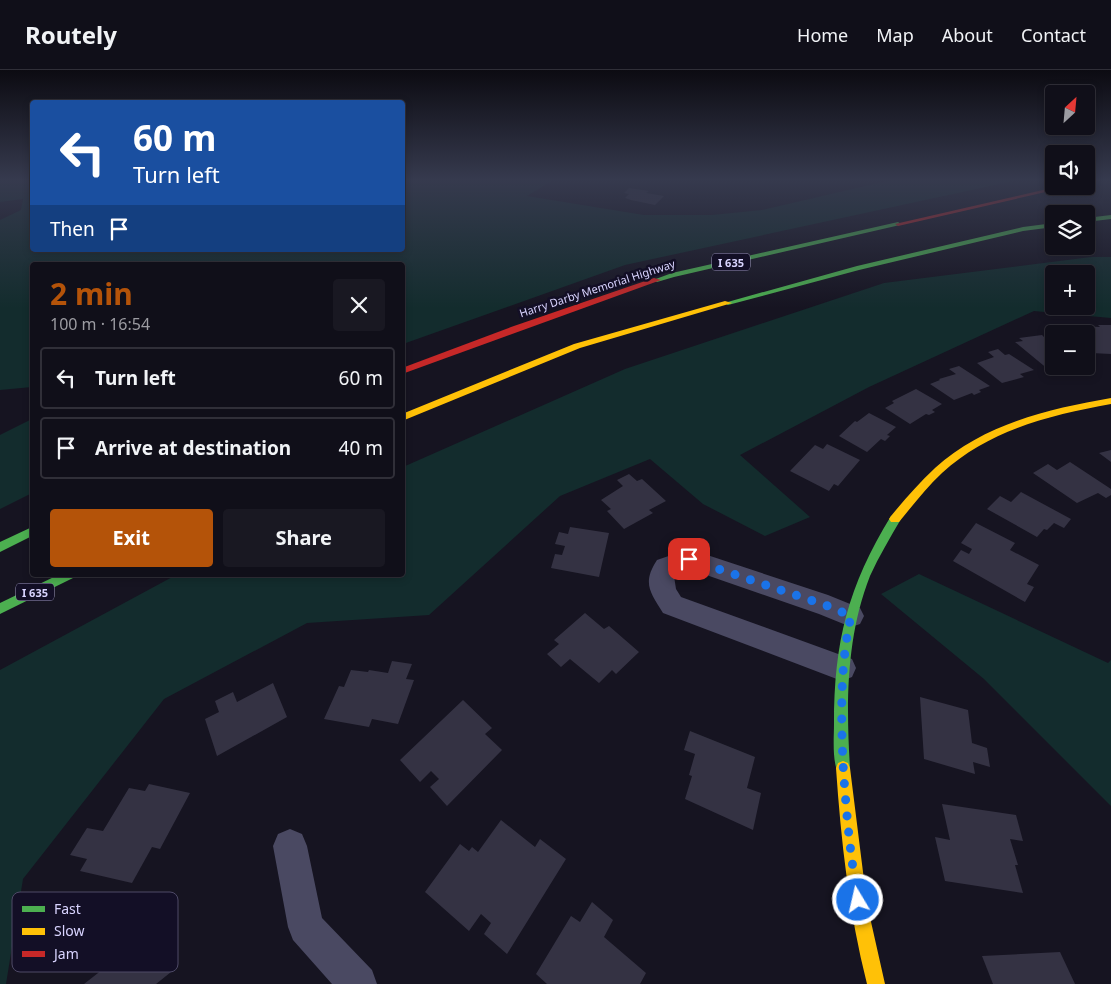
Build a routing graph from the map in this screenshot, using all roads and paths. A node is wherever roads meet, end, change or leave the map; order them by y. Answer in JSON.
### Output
{"nodes":[{"id":1,"x":906,"y":223,"type":"edge"},
{"id":2,"x":1045,"y":226,"type":"edge"},
{"id":3,"x":1034,"y":239,"type":"dead end"},
{"id":4,"x":956,"y":246,"type":"junction"},
{"id":5,"x":405,"y":370,"type":"edge"},
{"id":6,"x":1111,"y":401,"type":"edge"},
{"id":7,"x":405,"y":417,"type":"edge"},
{"id":8,"x":30,"y":532,"type":"edge"},
{"id":9,"x":0,"y":547,"type":"edge"},
{"id":10,"x":65,"y":577,"type":"edge"},
{"id":11,"x":0,"y":608,"type":"edge"},
{"id":12,"x":851,"y":616,"type":"junction"},
{"id":13,"x":842,"y":668,"type":"junction"},
{"id":14,"x":290,"y":846,"type":"dead end"},
{"id":15,"x":358,"y":984,"type":"edge"},
{"id":16,"x":876,"y":984,"type":"edge"}],
"edges":[{"from":1,"to":5,"type":"main road","name":"Harry Darby Memorial Highway","number":"I 635"},
{"from":2,"to":4,"type":"main road"},
{"from":3,"to":4,"type":"main road"},
{"from":4,"to":7,"type":"main road"},
{"from":6,"to":12,"type":"main road"},
{"from":8,"to":9,"type":"main road"},
{"from":10,"to":11,"type":"main road","number":"I 635"},
{"from":12,"to":13,"type":"main road"},
{"from":12,"to":13,"type":"street"},
{"from":13,"to":16,"type":"main road"},
{"from":14,"to":15,"type":"street"}]}
